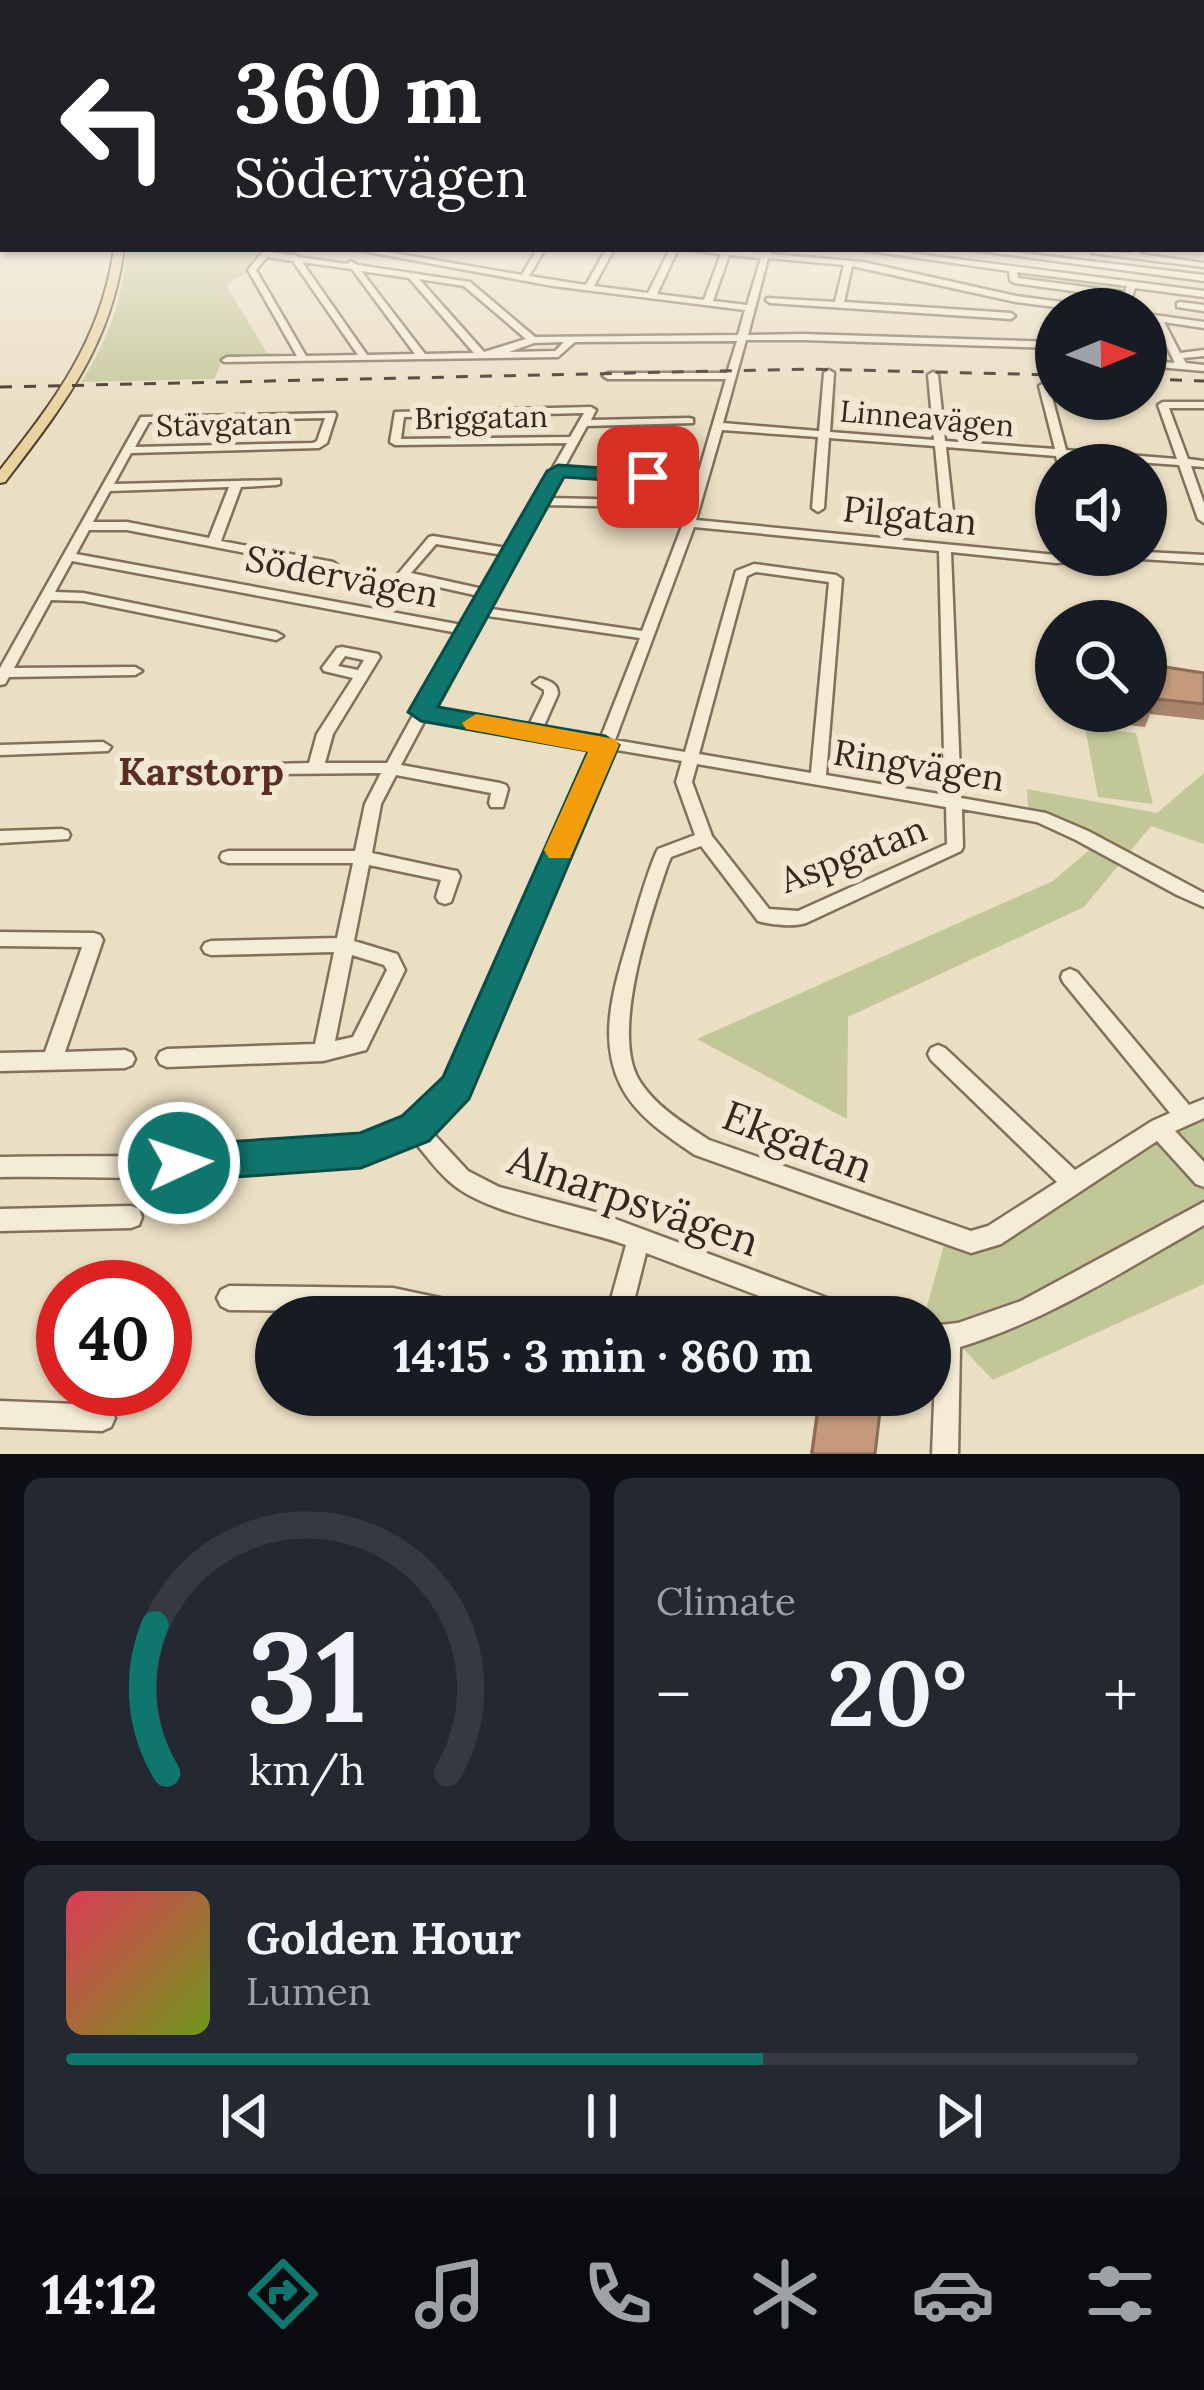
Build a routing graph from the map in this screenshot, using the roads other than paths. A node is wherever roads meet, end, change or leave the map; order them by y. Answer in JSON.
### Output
{"nodes":[{"id":1,"x":115,"y":283,"type":"edge"},
{"id":2,"x":259,"y":283,"type":"edge"},
{"id":3,"x":313,"y":283,"type":"edge"},
{"id":4,"x":366,"y":283,"type":"edge"},
{"id":5,"x":418,"y":283,"type":"edge"},
{"id":6,"x":456,"y":283,"type":"edge"},
{"id":7,"x":559,"y":283,"type":"edge"},
{"id":8,"x":591,"y":283,"type":"edge"},
{"id":9,"x":657,"y":283,"type":"edge"},
{"id":10,"x":715,"y":283,"type":"edge"},
{"id":11,"x":757,"y":283,"type":"edge"},
{"id":12,"x":844,"y":283,"type":"edge"},
{"id":13,"x":945,"y":283,"type":"edge"},
{"id":14,"x":1035,"y":283,"type":"edge"},
{"id":15,"x":1183,"y":283,"type":"edge"},
{"id":16,"x":955,"y":285,"type":"joint"},
{"id":17,"x":589,"y":287,"type":"junction"},
{"id":18,"x":1182,"y":291,"type":"junction"},
{"id":19,"x":652,"y":294,"type":"junction"},
{"id":20,"x":1204,"y":294,"type":"edge"},
{"id":21,"x":770,"y":299,"type":"dead end"},
{"id":22,"x":1016,"y":299,"type":"junction"},
{"id":23,"x":708,"y":301,"type":"junction"},
{"id":24,"x":1035,"y":302,"type":"edge"},
{"id":25,"x":839,"y":303,"type":"junction"},
{"id":26,"x":1180,"y":305,"type":"junction"},
{"id":27,"x":750,"y":308,"type":"junction"},
{"id":28,"x":1204,"y":308,"type":"edge"},
{"id":29,"x":1012,"y":316,"type":"junction"},
{"id":30,"x":1167,"y":320,"type":"edge"},
{"id":31,"x":1178,"y":321,"type":"junction"},
{"id":32,"x":1204,"y":325,"type":"edge"},
{"id":33,"x":741,"y":339,"type":"junction"},
{"id":34,"x":533,"y":340,"type":"junction"},
{"id":35,"x":572,"y":340,"type":"junction"},
{"id":36,"x":1167,"y":342,"type":"edge"},
{"id":37,"x":1010,"y":343,"type":"junction"},
{"id":38,"x":1035,"y":344,"type":"edge"},
{"id":39,"x":1204,"y":353,"type":"edge"},
{"id":40,"x":487,"y":355,"type":"junction"},
{"id":41,"x":422,"y":356,"type":"junction"},
{"id":42,"x":364,"y":357,"type":"junction"},
{"id":43,"x":303,"y":358,"type":"junction"},
{"id":44,"x":227,"y":360,"type":"dead end"},
{"id":45,"x":1179,"y":361,"type":"junction"},
{"id":46,"x":1167,"y":362,"type":"edge"},
{"id":47,"x":1204,"y":368,"type":"edge"},
{"id":48,"x":829,"y":373,"type":"dead end"},
{"id":49,"x":933,"y":374,"type":"dead end"},
{"id":50,"x":608,"y":376,"type":"dead end"},
{"id":51,"x":731,"y":376,"type":"junction"},
{"id":52,"x":1204,"y":405,"type":"edge"},
{"id":53,"x":689,"y":421,"type":"dead end"},
{"id":54,"x":584,"y":423,"type":"junction"},
{"id":55,"x":717,"y":425,"type":"junction"},
{"id":56,"x":824,"y":434,"type":"junction"},
{"id":57,"x":574,"y":440,"type":"junction"},
{"id":58,"x":940,"y":443,"type":"junction"},
{"id":59,"x":128,"y":450,"type":"junction"},
{"id":60,"x":1035,"y":455,"type":"edge"},
{"id":61,"x":1167,"y":462,"type":"edge"},
{"id":62,"x":1184,"y":462,"type":"junction"},
{"id":63,"x":1204,"y":464,"type":"edge"},
{"id":64,"x":558,"y":471,"type":"junction"},
{"id":65,"x":0,"y":479,"type":"edge"},
{"id":66,"x":696,"y":481,"type":"dead end"},
{"id":67,"x":276,"y":482,"type":"dead end"},
{"id":68,"x":236,"y":484,"type":"junction"},
{"id":69,"x":107,"y":488,"type":"junction"},
{"id":70,"x":540,"y":501,"type":"junction"},
{"id":71,"x":689,"y":504,"type":"dead end"},
{"id":72,"x":1201,"y":504,"type":"edge"},
{"id":73,"x":818,"y":508,"type":"dead end"},
{"id":74,"x":1204,"y":519,"type":"edge"},
{"id":75,"x":948,"y":520,"type":"dead end"},
{"id":76,"x":690,"y":523,"type":"junction"},
{"id":77,"x":89,"y":526,"type":"junction"},
{"id":78,"x":214,"y":542,"type":"junction"},
{"id":79,"x":945,"y":549,"type":"junction"},
{"id":80,"x":510,"y":552,"type":"junction"},
{"id":81,"x":1035,"y":554,"type":"edge"},
{"id":82,"x":72,"y":557,"type":"junction"},
{"id":83,"x":1167,"y":557,"type":"edge"},
{"id":84,"x":1204,"y":559,"type":"edge"},
{"id":85,"x":333,"y":566,"type":"dead end"},
{"id":86,"x":488,"y":594,"type":"junction"},
{"id":87,"x":49,"y":596,"type":"junction"},
{"id":88,"x":479,"y":610,"type":"junction"},
{"id":89,"x":466,"y":630,"type":"junction"},
{"id":90,"x":640,"y":634,"type":"dead end"},
{"id":91,"x":276,"y":636,"type":"dead end"},
{"id":92,"x":136,"y":671,"type":"dead end"},
{"id":93,"x":361,"y":675,"type":"dead end"},
{"id":94,"x":2,"y":677,"type":"edge"},
{"id":95,"x":540,"y":683,"type":"dead end"},
{"id":96,"x":421,"y":712,"type":"junction"},
{"id":97,"x":533,"y":734,"type":"junction"},
{"id":98,"x":605,"y":745,"type":"junction"},
{"id":99,"x":103,"y":747,"type":"dead end"},
{"id":100,"x":0,"y":750,"type":"edge"},
{"id":101,"x":690,"y":759,"type":"junction"},
{"id":102,"x":316,"y":768,"type":"junction"},
{"id":103,"x":389,"y":768,"type":"junction"},
{"id":104,"x":275,"y":769,"type":"dead end"},
{"id":105,"x":818,"y":779,"type":"junction"},
{"id":106,"x":956,"y":801,"type":"junction"},
{"id":107,"x":497,"y":803,"type":"dead end"},
{"id":108,"x":62,"y":836,"type":"dead end"},
{"id":109,"x":0,"y":837,"type":"edge"},
{"id":110,"x":704,"y":838,"type":"junction"},
{"id":111,"x":363,"y":856,"type":"junction"},
{"id":112,"x":228,"y":857,"type":"dead end"},
{"id":113,"x":445,"y":897,"type":"dead end"},
{"id":114,"x":1204,"y":900,"type":"edge"},
{"id":115,"x":0,"y":939,"type":"edge"},
{"id":116,"x":342,"y":945,"type":"junction"},
{"id":117,"x":211,"y":948,"type":"dead end"},
{"id":118,"x":1070,"y":977,"type":"dead end"},
{"id":119,"x":323,"y":1052,"type":"junction"},
{"id":120,"x":938,"y":1054,"type":"dead end"},
{"id":121,"x":167,"y":1058,"type":"dead end"},
{"id":122,"x":124,"y":1059,"type":"dead end"},
{"id":123,"x":52,"y":1060,"type":"junction"},
{"id":124,"x":0,"y":1062,"type":"edge"},
{"id":125,"x":1194,"y":1112,"type":"edge"},
{"id":126,"x":416,"y":1129,"type":"junction"},
{"id":127,"x":1159,"y":1129,"type":"junction"},
{"id":128,"x":0,"y":1167,"type":"edge"},
{"id":129,"x":1204,"y":1177,"type":"edge"},
{"id":130,"x":1073,"y":1184,"type":"junction"},
{"id":131,"x":1204,"y":1213,"type":"edge"},
{"id":132,"x":131,"y":1217,"type":"dead end"},
{"id":133,"x":0,"y":1220,"type":"edge"},
{"id":134,"x":639,"y":1238,"type":"junction"},
{"id":135,"x":624,"y":1296,"type":"edge"},
{"id":136,"x":791,"y":1296,"type":"edge"},
{"id":137,"x":229,"y":1298,"type":"dead end"},
{"id":138,"x":255,"y":1298,"type":"edge"},
{"id":139,"x":951,"y":1336,"type":"edge"},
{"id":140,"x":0,"y":1414,"type":"edge"},
{"id":141,"x":943,"y":1416,"type":"edge"},
{"id":142,"x":102,"y":1418,"type":"dead end"},
{"id":143,"x":945,"y":1454,"type":"edge"}],
"edges":[{"from":1,"to":65,"type":"main road"},
{"from":2,"to":43,"type":"street"},
{"from":3,"to":42,"type":"street"},
{"from":4,"to":41,"type":"street"},
{"from":5,"to":40,"type":"street"},
{"from":6,"to":34,"type":"street"},
{"from":7,"to":17,"type":"street"},
{"from":8,"to":17,"type":"street"},
{"from":9,"to":19,"type":"street"},
{"from":10,"to":23,"type":"street"},
{"from":11,"to":27,"type":"street"},
{"from":12,"to":25,"type":"street"},
{"from":13,"to":16,"type":"street"},
{"from":14,"to":18,"type":"street"},
{"from":15,"to":18,"type":"street"},
{"from":16,"to":22,"type":"street"},
{"from":17,"to":19,"type":"street"},
{"from":18,"to":20,"type":"street"},
{"from":18,"to":26,"type":"street"},
{"from":19,"to":23,"type":"street"},
{"from":21,"to":25,"type":"street"},
{"from":22,"to":24,"type":"street"},
{"from":22,"to":29,"type":"street"},
{"from":23,"to":27,"type":"street"},
{"from":25,"to":29,"type":"street"},
{"from":26,"to":28,"type":"street"},
{"from":26,"to":31,"type":"street"},
{"from":27,"to":33,"type":"street"},
{"from":29,"to":37,"type":"street"},
{"from":30,"to":31,"type":"street"},
{"from":31,"to":32,"type":"street"},
{"from":33,"to":35,"type":"street"},
{"from":33,"to":37,"type":"street"},
{"from":33,"to":51,"type":"street"},
{"from":34,"to":35,"type":"street"},
{"from":34,"to":40,"type":"street"},
{"from":35,"to":40,"type":"street"},
{"from":36,"to":45,"type":"street"},
{"from":37,"to":38,"type":"street"},
{"from":39,"to":45,"type":"street"},
{"from":40,"to":41,"type":"street"},
{"from":41,"to":42,"type":"street"},
{"from":42,"to":43,"type":"street"},
{"from":43,"to":44,"type":"street"},
{"from":45,"to":46,"type":"street"},
{"from":45,"to":47,"type":"street"},
{"from":48,"to":56,"type":"street"},
{"from":49,"to":58,"type":"street"},
{"from":50,"to":51,"type":"street"},
{"from":51,"to":55,"type":"street"},
{"from":52,"to":62,"type":"street"},
{"from":53,"to":54,"type":"street"},
{"from":54,"to":57,"type":"street"},
{"from":54,"to":57,"type":"street","name":"Briggatan"},
{"from":55,"to":56,"type":"street","name":"Linneavägen"},
{"from":55,"to":76,"type":"street"},
{"from":56,"to":58,"type":"street","name":"Linneavägen"},
{"from":56,"to":73,"type":"street"},
{"from":57,"to":64,"type":"street"},
{"from":58,"to":60,"type":"street","name":"Linneavägen"},
{"from":58,"to":75,"type":"street"},
{"from":59,"to":59,"type":"street","name":"Stävgatan"},
{"from":59,"to":69,"type":"street"},
{"from":61,"to":62,"type":"street","name":"Linneavägen"},
{"from":62,"to":63,"type":"street","name":"Linneavägen"},
{"from":62,"to":72,"type":"street"},
{"from":64,"to":66,"type":"street"},
{"from":64,"to":70,"type":"street"},
{"from":67,"to":68,"type":"street"},
{"from":68,"to":69,"type":"street"},
{"from":68,"to":78,"type":"street"},
{"from":69,"to":77,"type":"street"},
{"from":70,"to":71,"type":"street"},
{"from":70,"to":80,"type":"street"},
{"from":72,"to":74,"type":"street"},
{"from":76,"to":79,"type":"street","name":"Pilgatan"},
{"from":76,"to":98,"type":"street"},
{"from":77,"to":78,"type":"street"},
{"from":77,"to":82,"type":"street"},
{"from":78,"to":85,"type":"street"},
{"from":79,"to":81,"type":"street","name":"Pilgatan"},
{"from":79,"to":106,"type":"street"},
{"from":80,"to":86,"type":"street"},
{"from":80,"to":86,"type":"street"},
{"from":82,"to":87,"type":"street"},
{"from":82,"to":89,"type":"street","name":"Södervägen"},
{"from":83,"to":84,"type":"street","name":"Pilgatan"},
{"from":86,"to":88,"type":"street"},
{"from":87,"to":91,"type":"street"},
{"from":87,"to":94,"type":"street"},
{"from":88,"to":89,"type":"street"},
{"from":88,"to":90,"type":"street"},
{"from":89,"to":96,"type":"street","name":"Södervägen"},
{"from":92,"to":94,"type":"street"},
{"from":93,"to":102,"type":"street"},
{"from":95,"to":97,"type":"street"},
{"from":96,"to":97,"type":"street"},
{"from":96,"to":103,"type":"street","name":"Södervägen"},
{"from":97,"to":98,"type":"street"},
{"from":98,"to":101,"type":"street","name":"Ringvägen"},
{"from":98,"to":126,"type":"street"},
{"from":99,"to":100,"type":"street"},
{"from":101,"to":105,"type":"street","name":"Ringvägen"},
{"from":101,"to":105,"type":"street"},
{"from":101,"to":110,"type":"street","name":"Aspgatan"},
{"from":102,"to":103,"type":"street"},
{"from":102,"to":104,"type":"street"},
{"from":103,"to":107,"type":"street"},
{"from":103,"to":111,"type":"street","name":"Södervägen"},
{"from":105,"to":106,"type":"street","name":"Ringvägen"},
{"from":106,"to":110,"type":"street","name":"Aspgatan"},
{"from":106,"to":114,"type":"street","name":"Ringvägen"},
{"from":108,"to":109,"type":"street"},
{"from":110,"to":130,"type":"street","name":"Ekgatan"},
{"from":111,"to":112,"type":"street"},
{"from":111,"to":113,"type":"street"},
{"from":111,"to":116,"type":"street","name":"Södervägen"},
{"from":115,"to":123,"type":"street"},
{"from":116,"to":117,"type":"street"},
{"from":116,"to":119,"type":"street","name":"Södervägen"},
{"from":116,"to":119,"type":"street"},
{"from":118,"to":125,"type":"street"},
{"from":119,"to":121,"type":"street"},
{"from":120,"to":130,"type":"street"},
{"from":122,"to":123,"type":"street"},
{"from":123,"to":124,"type":"street"},
{"from":125,"to":127,"type":"street","name":"Ekgatan"},
{"from":126,"to":128,"type":"street"},
{"from":126,"to":134,"type":"street","name":"Alnarpsvägen"},
{"from":127,"to":129,"type":"street"},
{"from":127,"to":130,"type":"street","name":"Ekgatan"},
{"from":131,"to":139,"type":"street"},
{"from":132,"to":133,"type":"street"},
{"from":134,"to":135,"type":"street"},
{"from":134,"to":136,"type":"street","name":"Alnarpsvägen"},
{"from":137,"to":138,"type":"street"},
{"from":140,"to":142,"type":"street"},
{"from":141,"to":143,"type":"street"}]}
